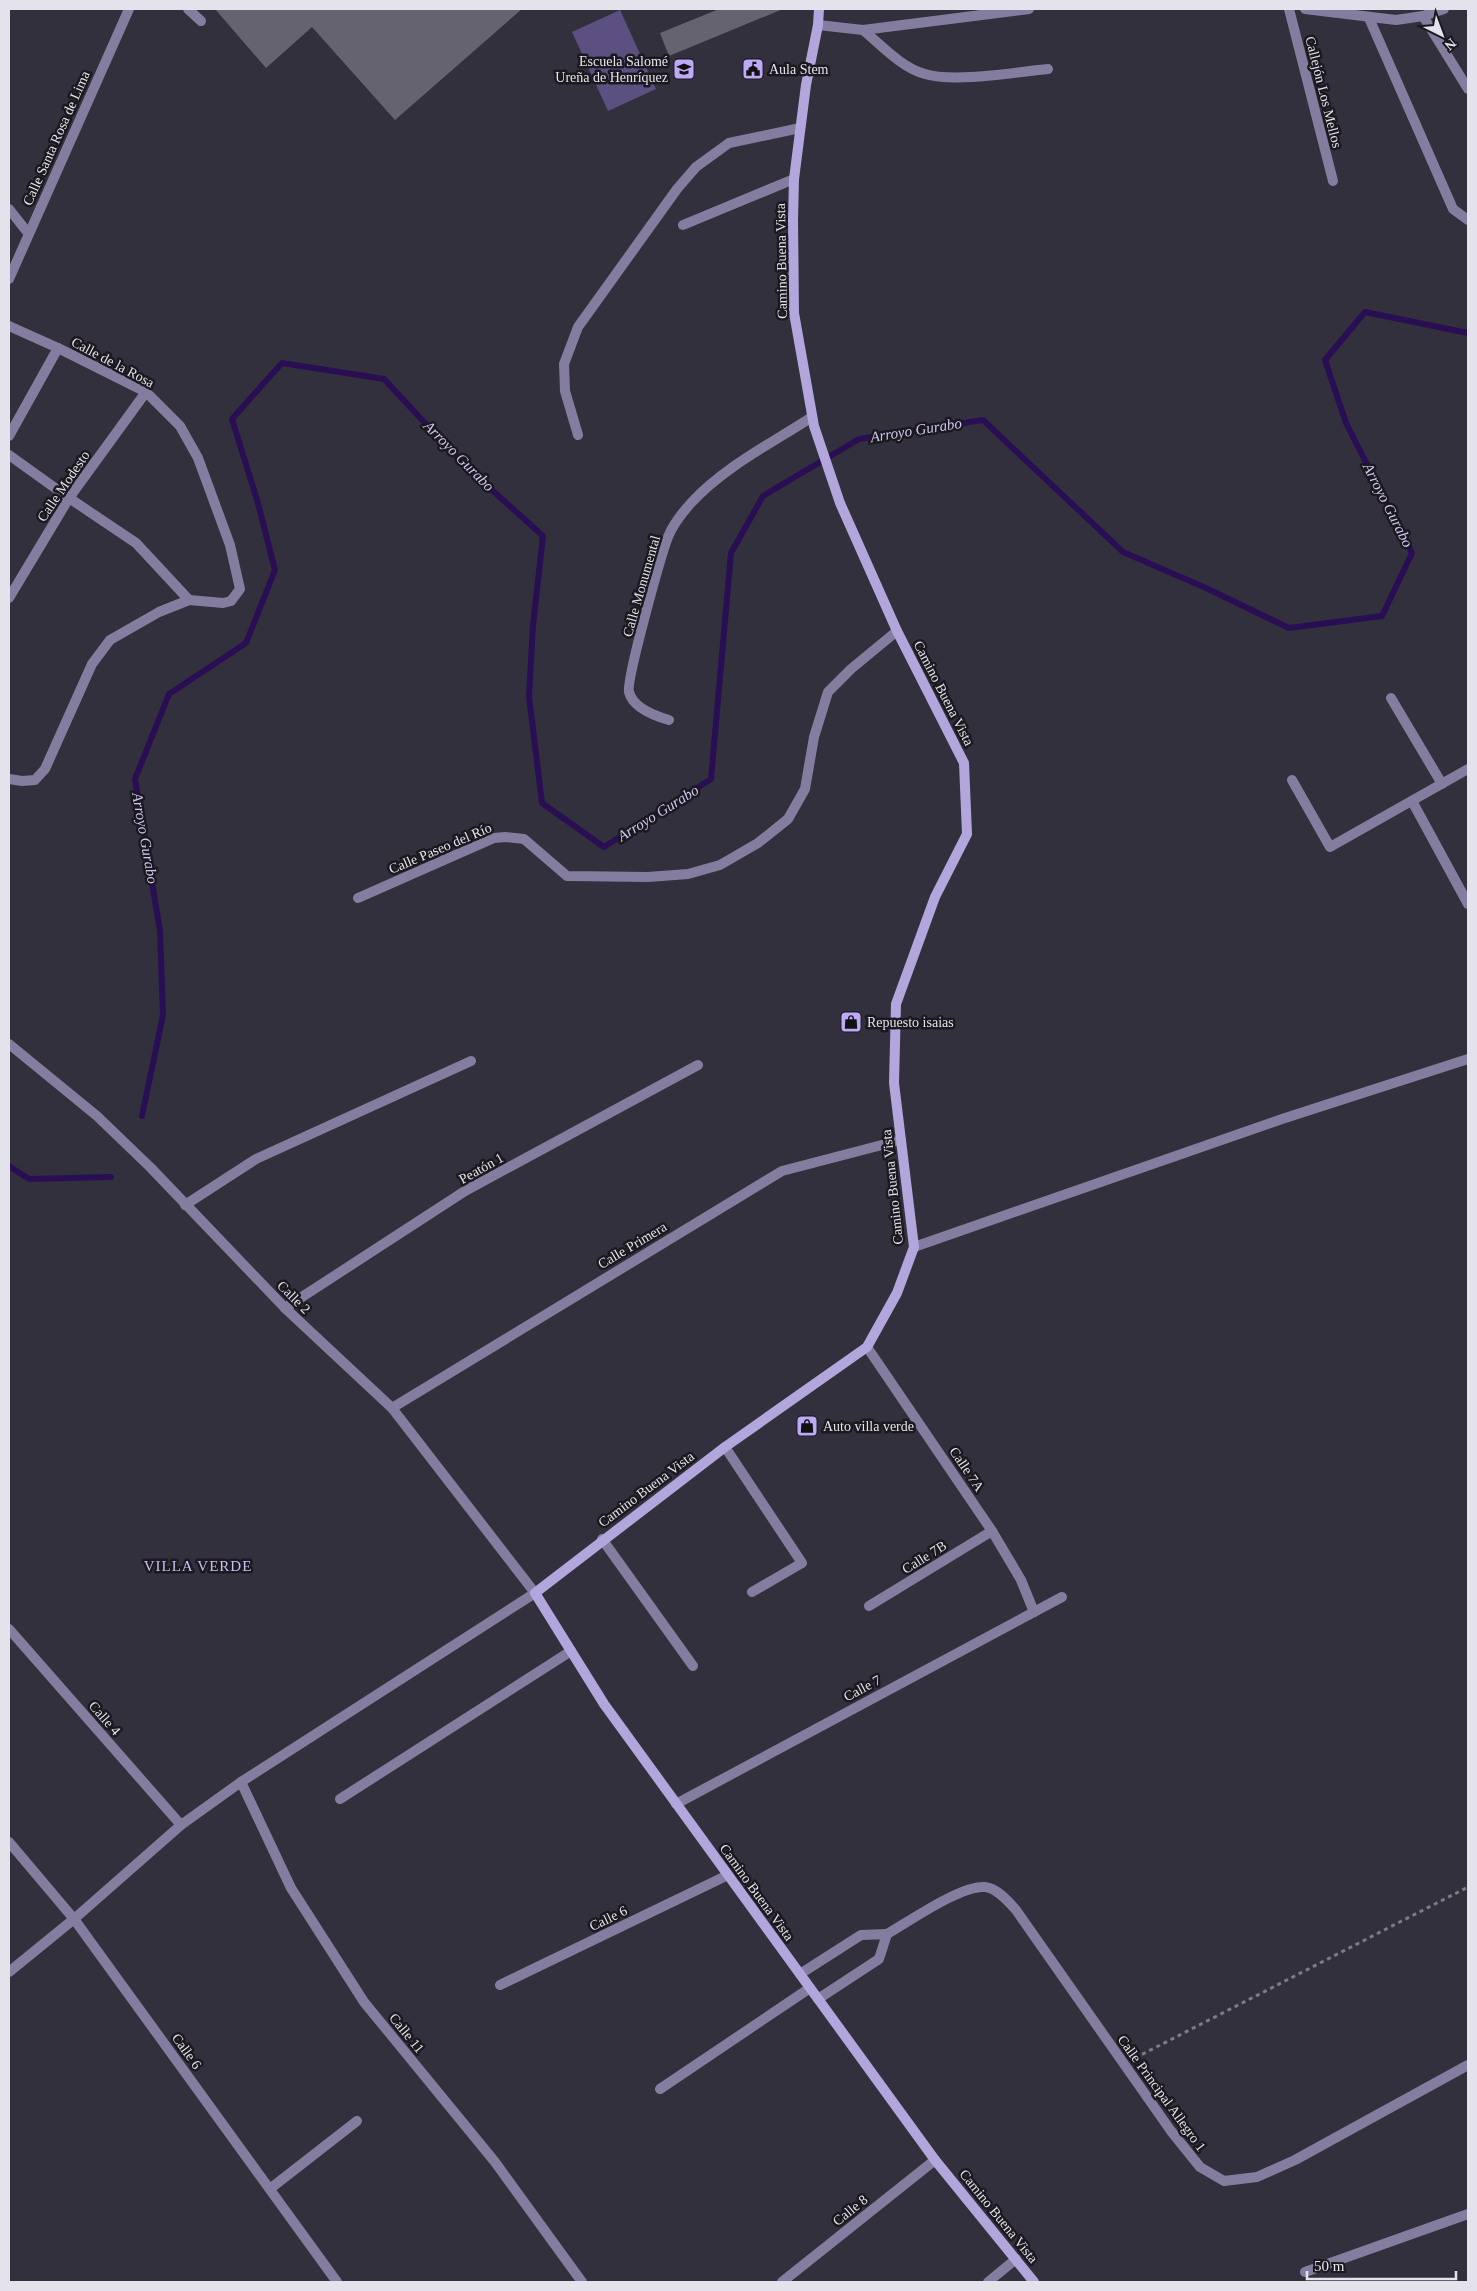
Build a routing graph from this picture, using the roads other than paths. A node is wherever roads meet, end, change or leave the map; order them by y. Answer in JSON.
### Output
{"nodes":[{"id":1,"x":129,"y":9,"type":"edge"},
{"id":2,"x":188,"y":9,"type":"edge"},
{"id":3,"x":819,"y":9,"type":"edge"},
{"id":4,"x":1029,"y":9,"type":"edge"},
{"id":5,"x":1289,"y":9,"type":"edge"},
{"id":6,"x":1304,"y":9,"type":"edge"},
{"id":7,"x":1444,"y":9,"type":"edge"},
{"id":8,"x":1422,"y":16,"type":"junction"},
{"id":9,"x":1370,"y":18,"type":"junction"},
{"id":10,"x":201,"y":21,"type":"dead end"},
{"id":11,"x":818,"y":25,"type":"junction"},
{"id":12,"x":863,"y":30,"type":"junction"},
{"id":13,"x":1048,"y":69,"type":"dead end"},
{"id":14,"x":1468,"y":89,"type":"edge"},
{"id":15,"x":800,"y":128,"type":"junction"},
{"id":16,"x":794,"y":179,"type":"junction"},
{"id":17,"x":1333,"y":181,"type":"dead end"},
{"id":18,"x":9,"y":209,"type":"edge"},
{"id":19,"x":1468,"y":220,"type":"edge"},
{"id":20,"x":683,"y":225,"type":"dead end"},
{"id":21,"x":28,"y":234,"type":"junction"},
{"id":22,"x":9,"y":279,"type":"edge"},
{"id":23,"x":9,"y":326,"type":"edge"},
{"id":24,"x":58,"y":348,"type":"junction"},
{"id":25,"x":146,"y":392,"type":"junction"},
{"id":26,"x":813,"y":422,"type":"junction"},
{"id":27,"x":578,"y":435,"type":"dead end"},
{"id":28,"x":9,"y":436,"type":"edge"},
{"id":29,"x":9,"y":454,"type":"edge"},
{"id":30,"x":69,"y":498,"type":"junction"},
{"id":31,"x":9,"y":598,"type":"edge"},
{"id":32,"x":189,"y":600,"type":"junction"},
{"id":33,"x":897,"y":631,"type":"junction"},
{"id":34,"x":1391,"y":698,"type":"dead end"},
{"id":35,"x":669,"y":720,"type":"dead end"},
{"id":36,"x":1468,"y":769,"type":"edge"},
{"id":37,"x":9,"y":779,"type":"edge"},
{"id":38,"x":1292,"y":780,"type":"dead end"},
{"id":39,"x":1442,"y":784,"type":"junction"},
{"id":40,"x":1412,"y":801,"type":"junction"},
{"id":41,"x":358,"y":898,"type":"dead end"},
{"id":42,"x":1468,"y":904,"type":"edge"},
{"id":43,"x":9,"y":1044,"type":"edge"},
{"id":44,"x":1468,"y":1059,"type":"edge"},
{"id":45,"x":471,"y":1061,"type":"dead end"},
{"id":46,"x":698,"y":1065,"type":"dead end"},
{"id":47,"x":902,"y":1140,"type":"junction"},
{"id":48,"x":185,"y":1205,"type":"junction"},
{"id":49,"x":914,"y":1247,"type":"junction"},
{"id":50,"x":285,"y":1308,"type":"junction"},
{"id":51,"x":867,"y":1346,"type":"junction"},
{"id":52,"x":392,"y":1408,"type":"junction"},
{"id":53,"x":726,"y":1447,"type":"junction"},
{"id":54,"x":992,"y":1531,"type":"junction"},
{"id":55,"x":602,"y":1539,"type":"junction"},
{"id":56,"x":535,"y":1592,"type":"junction"},
{"id":57,"x":752,"y":1592,"type":"dead end"},
{"id":58,"x":1062,"y":1597,"type":"dead end"},
{"id":59,"x":870,"y":1606,"type":"dead end"},
{"id":60,"x":1034,"y":1612,"type":"junction"},
{"id":61,"x":9,"y":1629,"type":"edge"},
{"id":62,"x":571,"y":1651,"type":"junction"},
{"id":63,"x":693,"y":1666,"type":"dead end"},
{"id":64,"x":241,"y":1782,"type":"junction"},
{"id":65,"x":340,"y":1799,"type":"dead end"},
{"id":66,"x":676,"y":1804,"type":"junction"},
{"id":67,"x":181,"y":1825,"type":"junction"},
{"id":68,"x":9,"y":1842,"type":"edge"},
{"id":69,"x":728,"y":1875,"type":"junction"},
{"id":70,"x":74,"y":1919,"type":"junction"},
{"id":71,"x":888,"y":1934,"type":"junction"},
{"id":72,"x":9,"y":1972,"type":"edge"},
{"id":73,"x":800,"y":1974,"type":"junction"},
{"id":74,"x":500,"y":1985,"type":"dead end"},
{"id":75,"x":810,"y":1988,"type":"junction"},
{"id":76,"x":818,"y":2000,"type":"junction"},
{"id":77,"x":1468,"y":2065,"type":"edge"},
{"id":78,"x":660,"y":2089,"type":"dead end"},
{"id":79,"x":356,"y":2121,"type":"dead end"},
{"id":80,"x":935,"y":2160,"type":"junction"},
{"id":81,"x":271,"y":2188,"type":"junction"},
{"id":82,"x":1468,"y":2214,"type":"edge"},
{"id":83,"x":1016,"y":2259,"type":"junction"},
{"id":84,"x":1304,"y":2272,"type":"dead end"},
{"id":85,"x":337,"y":2282,"type":"edge"},
{"id":86,"x":582,"y":2282,"type":"edge"},
{"id":87,"x":782,"y":2282,"type":"edge"},
{"id":88,"x":988,"y":2282,"type":"edge"},
{"id":89,"x":1034,"y":2282,"type":"edge"}],
"edges":[{"from":1,"to":21,"type":"street","name":"Calle Santa Rosa de Lima"},
{"from":2,"to":10,"type":"street"},
{"from":3,"to":11,"type":"street","name":"Camino Buena Vista"},
{"from":4,"to":12,"type":"street"},
{"from":5,"to":17,"type":"street","name":"Callejón Los Mellos"},
{"from":6,"to":9,"type":"street"},
{"from":7,"to":8,"type":"street"},
{"from":8,"to":9,"type":"street"},
{"from":8,"to":14,"type":"street"},
{"from":9,"to":19,"type":"street"},
{"from":11,"to":12,"type":"street"},
{"from":11,"to":15,"type":"street","name":"Camino Buena Vista"},
{"from":12,"to":13,"type":"street"},
{"from":15,"to":16,"type":"street","name":"Camino Buena Vista"},
{"from":15,"to":27,"type":"street"},
{"from":16,"to":20,"type":"street"},
{"from":16,"to":26,"type":"street","name":"Camino Buena Vista"},
{"from":18,"to":21,"type":"street"},
{"from":21,"to":22,"type":"street","name":"Calle Santa Rosa de Lima"},
{"from":23,"to":24,"type":"street","name":"Calle de la Rosa"},
{"from":24,"to":25,"type":"street","name":"Calle de la Rosa"},
{"from":24,"to":28,"type":"street"},
{"from":25,"to":30,"type":"street","name":"Calle Modesto"},
{"from":25,"to":32,"type":"street","name":"Calle de la Rosa"},
{"from":26,"to":33,"type":"street","name":"Camino Buena Vista"},
{"from":26,"to":35,"type":"street","name":"Calle Monumental"},
{"from":29,"to":30,"type":"street"},
{"from":30,"to":31,"type":"street","name":"Calle Modesto"},
{"from":30,"to":32,"type":"street"},
{"from":32,"to":37,"type":"street"},
{"from":33,"to":41,"type":"street","name":"Calle Paseo del Río"},
{"from":33,"to":47,"type":"street","name":"Camino Buena Vista"},
{"from":34,"to":39,"type":"street"},
{"from":36,"to":39,"type":"street"},
{"from":38,"to":40,"type":"street"},
{"from":39,"to":40,"type":"street"},
{"from":40,"to":42,"type":"street"},
{"from":43,"to":48,"type":"street","name":"Calle 2"},
{"from":44,"to":49,"type":"street"},
{"from":45,"to":48,"type":"street"},
{"from":46,"to":50,"type":"street","name":"Peatón 1"},
{"from":47,"to":49,"type":"street","name":"Camino Buena Vista"},
{"from":47,"to":52,"type":"street","name":"Calle Primera"},
{"from":48,"to":50,"type":"street","name":"Calle 2"},
{"from":49,"to":51,"type":"street","name":"Camino Buena Vista"},
{"from":50,"to":52,"type":"street","name":"Calle 2"},
{"from":51,"to":53,"type":"street","name":"Camino Buena Vista"},
{"from":51,"to":54,"type":"street","name":"Calle 7A"},
{"from":52,"to":56,"type":"street","name":"Calle 2"},
{"from":53,"to":55,"type":"street","name":"Camino Buena Vista"},
{"from":53,"to":57,"type":"street"},
{"from":54,"to":59,"type":"street","name":"Calle 7B"},
{"from":54,"to":60,"type":"street","name":"Calle 7A"},
{"from":55,"to":56,"type":"street","name":"Camino Buena Vista"},
{"from":55,"to":63,"type":"street"},
{"from":56,"to":62,"type":"street","name":"Camino Buena Vista"},
{"from":56,"to":64,"type":"street"},
{"from":58,"to":60,"type":"street","name":"Calle 7"},
{"from":60,"to":66,"type":"street","name":"Calle 7"},
{"from":61,"to":67,"type":"street","name":"Calle 4"},
{"from":62,"to":65,"type":"street"},
{"from":62,"to":66,"type":"street","name":"Camino Buena Vista"},
{"from":64,"to":67,"type":"street"},
{"from":64,"to":86,"type":"street","name":"Calle 11"},
{"from":66,"to":69,"type":"street","name":"Camino Buena Vista"},
{"from":67,"to":70,"type":"street"},
{"from":68,"to":70,"type":"street","name":"Calle 6"},
{"from":69,"to":73,"type":"street","name":"Camino Buena Vista"},
{"from":69,"to":74,"type":"street","name":"Calle 6"},
{"from":70,"to":72,"type":"street"},
{"from":70,"to":81,"type":"street","name":"Calle 6"},
{"from":71,"to":73,"type":"street","name":"Calle Principal Allegro 1"},
{"from":71,"to":76,"type":"street"},
{"from":71,"to":77,"type":"street","name":"Calle Principal Allegro 1"},
{"from":73,"to":75,"type":"street","name":"Camino Buena Vista"},
{"from":75,"to":76,"type":"street","name":"Camino Buena Vista"},
{"from":75,"to":78,"type":"street"},
{"from":76,"to":80,"type":"street","name":"Camino Buena Vista"},
{"from":79,"to":81,"type":"street"},
{"from":80,"to":83,"type":"street","name":"Camino Buena Vista"},
{"from":80,"to":87,"type":"street","name":"Calle 8"},
{"from":81,"to":85,"type":"street","name":"Calle 6"},
{"from":82,"to":84,"type":"street"},
{"from":83,"to":88,"type":"street"},
{"from":83,"to":89,"type":"street","name":"Camino Buena Vista"}]}
